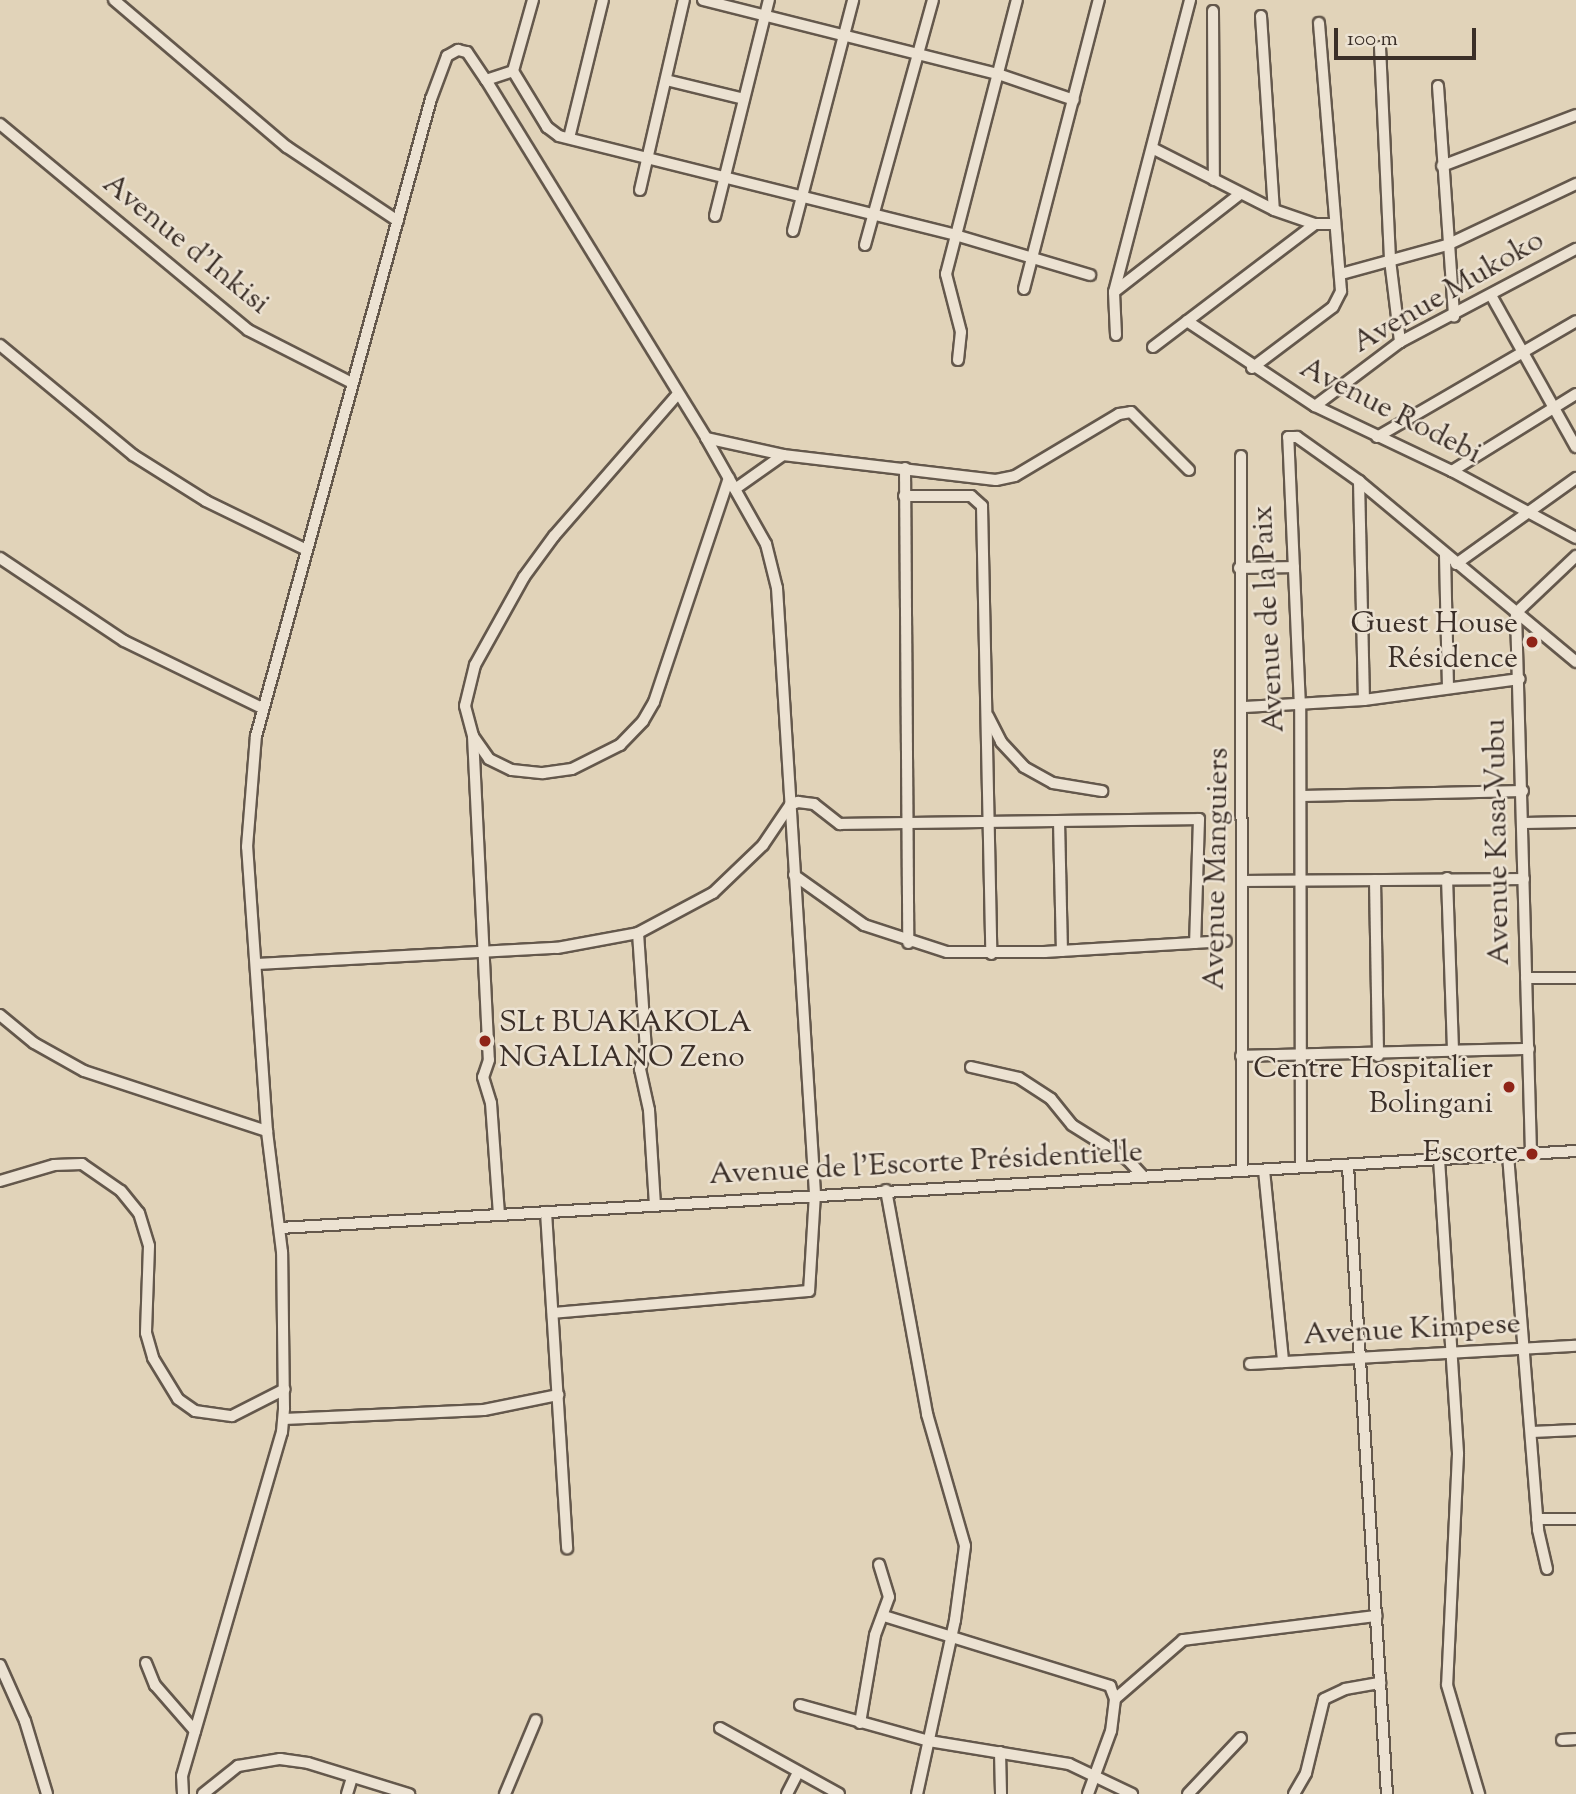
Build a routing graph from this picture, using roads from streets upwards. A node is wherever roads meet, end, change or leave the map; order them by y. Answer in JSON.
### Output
{"nodes":[{"id":1,"x":114,"y":0,"type":"edge"},
{"id":2,"x":533,"y":0,"type":"edge"},
{"id":3,"x":603,"y":0,"type":"edge"},
{"id":4,"x":684,"y":0,"type":"edge"},
{"id":5,"x":703,"y":0,"type":"edge"},
{"id":6,"x":769,"y":0,"type":"edge"},
{"id":7,"x":853,"y":0,"type":"edge"},
{"id":8,"x":933,"y":0,"type":"edge"},
{"id":9,"x":1017,"y":0,"type":"edge"},
{"id":10,"x":1099,"y":0,"type":"edge"},
{"id":11,"x":1190,"y":0,"type":"edge"},
{"id":12,"x":1213,"y":11,"type":"dead end"},
{"id":13,"x":766,"y":15,"type":"junction"},
{"id":14,"x":1261,"y":16,"type":"dead end"},
{"id":15,"x":1319,"y":23,"type":"dead end"},
{"id":16,"x":845,"y":34,"type":"junction"},
{"id":17,"x":1380,"y":47,"type":"dead end"},
{"id":18,"x":919,"y":54,"type":"junction"},
{"id":19,"x":513,"y":71,"type":"junction"},
{"id":20,"x":998,"y":74,"type":"junction"},
{"id":21,"x":486,"y":80,"type":"junction"},
{"id":22,"x":666,"y":80,"type":"junction"},
{"id":23,"x":1438,"y":86,"type":"dead end"},
{"id":24,"x":744,"y":99,"type":"junction"},
{"id":25,"x":1074,"y":100,"type":"junction"},
{"id":26,"x":1576,"y":115,"type":"edge"},
{"id":27,"x":0,"y":124,"type":"edge"},
{"id":28,"x":569,"y":138,"type":"junction"},
{"id":29,"x":1154,"y":149,"type":"junction"},
{"id":30,"x":647,"y":157,"type":"junction"},
{"id":31,"x":1442,"y":166,"type":"junction"},
{"id":32,"x":722,"y":175,"type":"junction"},
{"id":33,"x":1214,"y":180,"type":"junction"},
{"id":34,"x":1576,"y":184,"type":"edge"},
{"id":35,"x":640,"y":190,"type":"dead end"},
{"id":36,"x":1240,"y":194,"type":"junction"},
{"id":37,"x":800,"y":195,"type":"junction"},
{"id":38,"x":1274,"y":210,"type":"junction"},
{"id":39,"x":715,"y":216,"type":"dead end"},
{"id":40,"x":875,"y":217,"type":"junction"},
{"id":41,"x":398,"y":221,"type":"junction"},
{"id":42,"x":1315,"y":224,"type":"junction"},
{"id":43,"x":1334,"y":224,"type":"junction"},
{"id":44,"x":793,"y":231,"type":"dead end"},
{"id":45,"x":955,"y":235,"type":"junction"},
{"id":46,"x":1447,"y":245,"type":"junction"},
{"id":47,"x":865,"y":246,"type":"dead end"},
{"id":48,"x":1576,"y":249,"type":"edge"},
{"id":49,"x":1032,"y":258,"type":"junction"},
{"id":50,"x":1390,"y":260,"type":"junction"},
{"id":51,"x":1341,"y":274,"type":"junction"},
{"id":52,"x":1090,"y":275,"type":"dead end"},
{"id":53,"x":1024,"y":289,"type":"dead end"},
{"id":54,"x":1114,"y":292,"type":"junction"},
{"id":55,"x":1492,"y":297,"type":"junction"},
{"id":56,"x":1454,"y":316,"type":"junction"},
{"id":57,"x":1187,"y":321,"type":"junction"},
{"id":58,"x":1576,"y":321,"type":"edge"},
{"id":59,"x":1115,"y":335,"type":"dead end"},
{"id":60,"x":1401,"y":342,"type":"junction"},
{"id":61,"x":0,"y":345,"type":"edge"},
{"id":62,"x":1153,"y":347,"type":"dead end"},
{"id":63,"x":1520,"y":352,"type":"junction"},
{"id":64,"x":958,"y":360,"type":"dead end"},
{"id":65,"x":1252,"y":368,"type":"junction"},
{"id":66,"x":352,"y":383,"type":"junction"},
{"id":67,"x":677,"y":394,"type":"junction"},
{"id":68,"x":1576,"y":394,"type":"edge"},
{"id":69,"x":1315,"y":406,"type":"junction"},
{"id":70,"x":1553,"y":408,"type":"junction"},
{"id":71,"x":1377,"y":437,"type":"junction"},
{"id":72,"x":706,"y":438,"type":"junction"},
{"id":73,"x":1576,"y":447,"type":"edge"},
{"id":74,"x":783,"y":455,"type":"junction"},
{"id":75,"x":1241,"y":456,"type":"dead end"},
{"id":76,"x":905,"y":468,"type":"junction"},
{"id":77,"x":1189,"y":470,"type":"dead end"},
{"id":78,"x":1452,"y":471,"type":"junction"},
{"id":79,"x":1576,"y":478,"type":"edge"},
{"id":80,"x":1359,"y":481,"type":"junction"},
{"id":81,"x":732,"y":483,"type":"junction"},
{"id":82,"x":904,"y":496,"type":"junction"},
{"id":83,"x":1531,"y":512,"type":"junction"},
{"id":84,"x":1576,"y":538,"type":"edge"},
{"id":85,"x":307,"y":550,"type":"junction"},
{"id":86,"x":1445,"y":555,"type":"junction"},
{"id":87,"x":1576,"y":556,"type":"edge"},
{"id":88,"x":0,"y":558,"type":"edge"},
{"id":89,"x":1457,"y":564,"type":"junction"},
{"id":90,"x":1294,"y":567,"type":"junction"},
{"id":91,"x":1239,"y":568,"type":"junction"},
{"id":92,"x":1516,"y":613,"type":"junction"},
{"id":93,"x":1575,"y":658,"type":"edge"},
{"id":94,"x":1520,"y":679,"type":"junction"},
{"id":95,"x":1448,"y":686,"type":"junction"},
{"id":96,"x":1364,"y":701,"type":"junction"},
{"id":97,"x":1245,"y":707,"type":"junction"},
{"id":98,"x":1300,"y":707,"type":"junction"},
{"id":99,"x":262,"y":708,"type":"junction"},
{"id":100,"x":985,"y":710,"type":"junction"},
{"id":101,"x":473,"y":736,"type":"junction"},
{"id":102,"x":1523,"y":790,"type":"junction"},
{"id":103,"x":1102,"y":791,"type":"dead end"},
{"id":104,"x":1302,"y":796,"type":"junction"},
{"id":105,"x":790,"y":805,"type":"junction"},
{"id":106,"x":1059,"y":821,"type":"junction"},
{"id":107,"x":987,"y":822,"type":"junction"},
{"id":108,"x":1576,"y":822,"type":"edge"},
{"id":109,"x":910,"y":823,"type":"junction"},
{"id":110,"x":1524,"y":823,"type":"junction"},
{"id":111,"x":794,"y":875,"type":"junction"},
{"id":112,"x":1447,"y":878,"type":"junction"},
{"id":113,"x":1524,"y":879,"type":"junction"},
{"id":114,"x":1300,"y":880,"type":"junction"},
{"id":115,"x":1375,"y":880,"type":"junction"},
{"id":116,"x":1245,"y":881,"type":"junction"},
{"id":117,"x":638,"y":933,"type":"junction"},
{"id":118,"x":1226,"y":941,"type":"dead end"},
{"id":119,"x":908,"y":943,"type":"junction"},
{"id":120,"x":1195,"y":943,"type":"junction"},
{"id":121,"x":483,"y":948,"type":"junction"},
{"id":122,"x":1062,"y":951,"type":"junction"},
{"id":123,"x":991,"y":954,"type":"junction"},
{"id":124,"x":257,"y":964,"type":"junction"},
{"id":125,"x":1526,"y":978,"type":"junction"},
{"id":126,"x":1576,"y":978,"type":"edge"},
{"id":127,"x":0,"y":1015,"type":"edge"},
{"id":128,"x":1529,"y":1048,"type":"junction"},
{"id":129,"x":1453,"y":1053,"type":"junction"},
{"id":130,"x":1241,"y":1056,"type":"junction"},
{"id":131,"x":1302,"y":1056,"type":"junction"},
{"id":132,"x":1378,"y":1056,"type":"junction"},
{"id":133,"x":971,"y":1067,"type":"dead end"},
{"id":134,"x":267,"y":1131,"type":"junction"},
{"id":135,"x":1576,"y":1151,"type":"edge"},
{"id":136,"x":1531,"y":1153,"type":"junction"},
{"id":137,"x":1508,"y":1155,"type":"junction"},
{"id":138,"x":1439,"y":1159,"type":"junction"},
{"id":139,"x":1348,"y":1166,"type":"junction"},
{"id":140,"x":1301,"y":1167,"type":"junction"},
{"id":141,"x":1264,"y":1170,"type":"junction"},
{"id":142,"x":1242,"y":1171,"type":"junction"},
{"id":143,"x":1143,"y":1176,"type":"junction"},
{"id":144,"x":0,"y":1181,"type":"edge"},
{"id":145,"x":886,"y":1190,"type":"junction"},
{"id":146,"x":815,"y":1194,"type":"junction"},
{"id":147,"x":655,"y":1206,"type":"junction"},
{"id":148,"x":546,"y":1212,"type":"junction"},
{"id":149,"x":499,"y":1215,"type":"junction"},
{"id":150,"x":280,"y":1228,"type":"junction"},
{"id":151,"x":553,"y":1313,"type":"junction"},
{"id":152,"x":1576,"y":1346,"type":"edge"},
{"id":153,"x":1525,"y":1350,"type":"junction"},
{"id":154,"x":1455,"y":1355,"type":"junction"},
{"id":155,"x":1363,"y":1360,"type":"junction"},
{"id":156,"x":1283,"y":1362,"type":"junction"},
{"id":157,"x":1250,"y":1364,"type":"dead end"},
{"id":158,"x":285,"y":1389,"type":"junction"},
{"id":159,"x":558,"y":1395,"type":"junction"},
{"id":160,"x":284,"y":1419,"type":"junction"},
{"id":161,"x":1576,"y":1430,"type":"edge"},
{"id":162,"x":1532,"y":1432,"type":"junction"},
{"id":163,"x":1537,"y":1519,"type":"junction"},
{"id":164,"x":1576,"y":1519,"type":"edge"},
{"id":165,"x":567,"y":1548,"type":"dead end"},
{"id":166,"x":879,"y":1565,"type":"dead end"},
{"id":167,"x":1547,"y":1569,"type":"dead end"},
{"id":168,"x":884,"y":1616,"type":"junction"},
{"id":169,"x":1377,"y":1616,"type":"junction"},
{"id":170,"x":951,"y":1636,"type":"junction"},
{"id":171,"x":146,"y":1663,"type":"dead end"},
{"id":172,"x":0,"y":1665,"type":"edge"},
{"id":173,"x":1380,"y":1683,"type":"junction"},
{"id":174,"x":1115,"y":1699,"type":"junction"},
{"id":175,"x":800,"y":1705,"type":"dead end"},
{"id":176,"x":536,"y":1720,"type":"dead end"},
{"id":177,"x":860,"y":1723,"type":"junction"},
{"id":178,"x":720,"y":1728,"type":"dead end"},
{"id":179,"x":195,"y":1731,"type":"junction"},
{"id":180,"x":1241,"y":1738,"type":"dead end"},
{"id":181,"x":1576,"y":1739,"type":"edge"},
{"id":182,"x":1562,"y":1740,"type":"dead end"},
{"id":183,"x":929,"y":1741,"type":"junction"},
{"id":184,"x":1000,"y":1752,"type":"junction"},
{"id":185,"x":798,"y":1772,"type":"junction"},
{"id":186,"x":1095,"y":1774,"type":"junction"},
{"id":187,"x":352,"y":1778,"type":"junction"},
{"id":188,"x":47,"y":1794,"type":"edge"},
{"id":189,"x":183,"y":1794,"type":"edge"},
{"id":190,"x":203,"y":1794,"type":"edge"},
{"id":191,"x":347,"y":1794,"type":"edge"},
{"id":192,"x":409,"y":1794,"type":"edge"},
{"id":193,"x":505,"y":1794,"type":"edge"},
{"id":194,"x":787,"y":1794,"type":"edge"},
{"id":195,"x":839,"y":1794,"type":"edge"},
{"id":196,"x":917,"y":1794,"type":"edge"},
{"id":197,"x":1001,"y":1794,"type":"edge"},
{"id":198,"x":1088,"y":1794,"type":"edge"},
{"id":199,"x":1132,"y":1794,"type":"edge"},
{"id":200,"x":1188,"y":1794,"type":"edge"},
{"id":201,"x":1294,"y":1794,"type":"edge"},
{"id":202,"x":1387,"y":1794,"type":"edge"},
{"id":203,"x":1479,"y":1794,"type":"edge"}],
"edges":[{"from":1,"to":41,"type":"street"},
{"from":2,"to":19,"type":"street"},
{"from":3,"to":28,"type":"street"},
{"from":4,"to":22,"type":"street"},
{"from":5,"to":13,"type":"street"},
{"from":6,"to":13,"type":"street"},
{"from":7,"to":16,"type":"street"},
{"from":8,"to":18,"type":"street"},
{"from":9,"to":20,"type":"street"},
{"from":10,"to":25,"type":"street"},
{"from":11,"to":29,"type":"street"},
{"from":12,"to":33,"type":"street"},
{"from":13,"to":16,"type":"street"},
{"from":13,"to":24,"type":"street"},
{"from":14,"to":38,"type":"street"},
{"from":15,"to":43,"type":"street"},
{"from":16,"to":18,"type":"street"},
{"from":16,"to":37,"type":"street"},
{"from":17,"to":50,"type":"street"},
{"from":18,"to":20,"type":"street"},
{"from":18,"to":40,"type":"street"},
{"from":19,"to":21,"type":"street"},
{"from":19,"to":28,"type":"street"},
{"from":20,"to":25,"type":"street"},
{"from":20,"to":45,"type":"street"},
{"from":21,"to":41,"type":"street"},
{"from":21,"to":67,"type":"street"},
{"from":22,"to":24,"type":"street"},
{"from":22,"to":30,"type":"street"},
{"from":23,"to":31,"type":"street"},
{"from":24,"to":32,"type":"street"},
{"from":25,"to":49,"type":"street"},
{"from":26,"to":31,"type":"street"},
{"from":27,"to":66,"type":"street","name":"Avenue d'Inkisi"},
{"from":28,"to":30,"type":"street"},
{"from":29,"to":33,"type":"street"},
{"from":29,"to":54,"type":"street"},
{"from":30,"to":32,"type":"street"},
{"from":30,"to":35,"type":"street"},
{"from":31,"to":46,"type":"street"},
{"from":32,"to":37,"type":"street"},
{"from":32,"to":39,"type":"street"},
{"from":33,"to":36,"type":"street"},
{"from":34,"to":46,"type":"street"},
{"from":36,"to":38,"type":"street"},
{"from":36,"to":54,"type":"street"},
{"from":37,"to":40,"type":"street"},
{"from":37,"to":44,"type":"street"},
{"from":38,"to":42,"type":"street"},
{"from":40,"to":45,"type":"street"},
{"from":40,"to":47,"type":"street"},
{"from":41,"to":66,"type":"street"},
{"from":42,"to":43,"type":"street"},
{"from":42,"to":57,"type":"street"},
{"from":43,"to":51,"type":"street"},
{"from":45,"to":49,"type":"street"},
{"from":45,"to":64,"type":"street"},
{"from":46,"to":50,"type":"street"},
{"from":46,"to":56,"type":"street"},
{"from":48,"to":55,"type":"street","name":"Avenue Mukoko"},
{"from":49,"to":52,"type":"street"},
{"from":49,"to":53,"type":"street"},
{"from":50,"to":51,"type":"street"},
{"from":50,"to":60,"type":"street"},
{"from":51,"to":65,"type":"street"},
{"from":54,"to":59,"type":"street"},
{"from":55,"to":56,"type":"street","name":"Avenue Mukoko"},
{"from":55,"to":63,"type":"street"},
{"from":56,"to":60,"type":"street","name":"Avenue Mukoko"},
{"from":57,"to":62,"type":"street"},
{"from":57,"to":65,"type":"street","name":"Avenue Rodebi"},
{"from":58,"to":63,"type":"street"},
{"from":60,"to":69,"type":"street","name":"Avenue Mukoko"},
{"from":61,"to":85,"type":"street"},
{"from":63,"to":70,"type":"street"},
{"from":63,"to":71,"type":"street"},
{"from":65,"to":69,"type":"street","name":"Avenue Rodebi"},
{"from":66,"to":85,"type":"street"},
{"from":67,"to":72,"type":"street"},
{"from":67,"to":101,"type":"street"},
{"from":68,"to":70,"type":"street"},
{"from":69,"to":71,"type":"street","name":"Avenue Rodebi"},
{"from":70,"to":73,"type":"street"},
{"from":70,"to":78,"type":"street"},
{"from":71,"to":78,"type":"street","name":"Avenue Rodebi"},
{"from":72,"to":74,"type":"street"},
{"from":72,"to":81,"type":"street"},
{"from":74,"to":76,"type":"street"},
{"from":74,"to":81,"type":"street"},
{"from":75,"to":91,"type":"street","name":"Avenue Manguiers"},
{"from":76,"to":77,"type":"street"},
{"from":76,"to":82,"type":"street"},
{"from":78,"to":83,"type":"street","name":"Avenue Rodebi"},
{"from":79,"to":83,"type":"street"},
{"from":80,"to":86,"type":"street","name":"Avenue de la Paix"},
{"from":80,"to":90,"type":"street","name":"Avenue de la Paix"},
{"from":80,"to":96,"type":"street"},
{"from":81,"to":101,"type":"street"},
{"from":81,"to":105,"type":"street"},
{"from":82,"to":100,"type":"street"},
{"from":82,"to":109,"type":"street"},
{"from":83,"to":84,"type":"street","name":"Avenue Rodebi"},
{"from":83,"to":89,"type":"street"},
{"from":85,"to":99,"type":"street"},
{"from":86,"to":89,"type":"street","name":"Avenue de la Paix"},
{"from":86,"to":95,"type":"street"},
{"from":87,"to":92,"type":"street"},
{"from":88,"to":99,"type":"street"},
{"from":89,"to":92,"type":"street","name":"Avenue de la Paix"},
{"from":90,"to":91,"type":"street"},
{"from":90,"to":98,"type":"street","name":"Avenue de la Paix"},
{"from":91,"to":97,"type":"street","name":"Avenue Manguiers"},
{"from":92,"to":93,"type":"street","name":"Avenue de la Paix"},
{"from":92,"to":94,"type":"street","name":"Avenue Kasa-Vubu"},
{"from":94,"to":95,"type":"street"},
{"from":94,"to":102,"type":"street","name":"Avenue Kasa-Vubu"},
{"from":95,"to":96,"type":"street"},
{"from":96,"to":98,"type":"street"},
{"from":97,"to":98,"type":"street"},
{"from":97,"to":116,"type":"street","name":"Avenue Manguiers"},
{"from":98,"to":104,"type":"street","name":"Avenue de la Paix"},
{"from":99,"to":124,"type":"street"},
{"from":100,"to":103,"type":"street"},
{"from":100,"to":107,"type":"street"},
{"from":101,"to":121,"type":"street"},
{"from":102,"to":104,"type":"street"},
{"from":102,"to":110,"type":"street","name":"Avenue Kasa-Vubu"},
{"from":104,"to":114,"type":"street","name":"Avenue de la Paix"},
{"from":105,"to":109,"type":"street"},
{"from":105,"to":111,"type":"street"},
{"from":105,"to":117,"type":"street"},
{"from":106,"to":107,"type":"street"},
{"from":106,"to":120,"type":"street"},
{"from":106,"to":122,"type":"street"},
{"from":107,"to":109,"type":"street"},
{"from":107,"to":123,"type":"street"},
{"from":108,"to":110,"type":"street"},
{"from":109,"to":119,"type":"street"},
{"from":110,"to":113,"type":"street","name":"Avenue Kasa-Vubu"},
{"from":111,"to":119,"type":"street"},
{"from":111,"to":146,"type":"street"},
{"from":112,"to":113,"type":"street"},
{"from":112,"to":115,"type":"street"},
{"from":112,"to":129,"type":"street"},
{"from":113,"to":125,"type":"street","name":"Avenue Kasa-Vubu"},
{"from":114,"to":115,"type":"street"},
{"from":114,"to":116,"type":"street"},
{"from":114,"to":131,"type":"street","name":"Avenue de la Paix"},
{"from":115,"to":132,"type":"street"},
{"from":116,"to":130,"type":"street","name":"Avenue Manguiers"},
{"from":117,"to":121,"type":"street"},
{"from":117,"to":147,"type":"street"},
{"from":118,"to":120,"type":"street"},
{"from":119,"to":123,"type":"street"},
{"from":120,"to":122,"type":"street"},
{"from":121,"to":124,"type":"street"},
{"from":121,"to":149,"type":"street"},
{"from":122,"to":123,"type":"street"},
{"from":124,"to":134,"type":"street"},
{"from":125,"to":126,"type":"street"},
{"from":125,"to":128,"type":"street","name":"Avenue Kasa-Vubu"},
{"from":127,"to":134,"type":"street"},
{"from":128,"to":129,"type":"street"},
{"from":128,"to":136,"type":"street","name":"Avenue Kasa-Vubu"},
{"from":129,"to":132,"type":"street"},
{"from":130,"to":131,"type":"street"},
{"from":130,"to":142,"type":"street","name":"Avenue Manguiers"},
{"from":131,"to":132,"type":"street"},
{"from":131,"to":140,"type":"street","name":"Avenue de la Paix"},
{"from":133,"to":143,"type":"street"},
{"from":134,"to":150,"type":"street"},
{"from":135,"to":136,"type":"street","name":"Avenue de l'Escorte Présidentielle"},
{"from":136,"to":137,"type":"street","name":"Avenue de l'Escorte Présidentielle"},
{"from":137,"to":138,"type":"street","name":"Avenue de l'Escorte Présidentielle"},
{"from":137,"to":153,"type":"street"},
{"from":138,"to":139,"type":"street","name":"Avenue de l'Escorte Présidentielle"},
{"from":138,"to":154,"type":"street"},
{"from":139,"to":140,"type":"street","name":"Avenue de l'Escorte Présidentielle"},
{"from":139,"to":155,"type":"street"},
{"from":140,"to":141,"type":"street","name":"Avenue de l'Escorte Présidentielle"},
{"from":141,"to":142,"type":"street","name":"Avenue de l'Escorte Présidentielle"},
{"from":141,"to":156,"type":"street"},
{"from":142,"to":143,"type":"street","name":"Avenue de l'Escorte Présidentielle"},
{"from":143,"to":145,"type":"street","name":"Avenue de l'Escorte Présidentielle"},
{"from":144,"to":158,"type":"street"},
{"from":145,"to":146,"type":"street","name":"Avenue de l'Escorte Présidentielle"},
{"from":145,"to":170,"type":"street"},
{"from":146,"to":147,"type":"street","name":"Avenue de l'Escorte Présidentielle"},
{"from":146,"to":151,"type":"street"},
{"from":147,"to":148,"type":"street","name":"Avenue de l'Escorte Présidentielle"},
{"from":148,"to":149,"type":"street","name":"Avenue de l'Escorte Présidentielle"},
{"from":148,"to":151,"type":"street"},
{"from":149,"to":150,"type":"street","name":"Avenue de l'Escorte Présidentielle"},
{"from":150,"to":158,"type":"street"},
{"from":151,"to":159,"type":"street"},
{"from":152,"to":153,"type":"street","name":"Avenue Kimpese"},
{"from":153,"to":154,"type":"street","name":"Avenue Kimpese"},
{"from":153,"to":162,"type":"street"},
{"from":154,"to":155,"type":"street","name":"Avenue Kimpese"},
{"from":154,"to":203,"type":"street"},
{"from":155,"to":156,"type":"street","name":"Avenue Kimpese"},
{"from":155,"to":169,"type":"street"},
{"from":156,"to":157,"type":"street","name":"Avenue Kimpese"},
{"from":158,"to":160,"type":"street"},
{"from":159,"to":160,"type":"street"},
{"from":159,"to":165,"type":"street"},
{"from":160,"to":179,"type":"street"},
{"from":161,"to":162,"type":"street"},
{"from":162,"to":163,"type":"street"},
{"from":163,"to":164,"type":"street"},
{"from":163,"to":167,"type":"street"},
{"from":166,"to":168,"type":"street"},
{"from":168,"to":170,"type":"street"},
{"from":168,"to":177,"type":"street"},
{"from":169,"to":173,"type":"street"},
{"from":169,"to":174,"type":"street"},
{"from":170,"to":174,"type":"street"},
{"from":170,"to":183,"type":"street"},
{"from":171,"to":179,"type":"street"},
{"from":172,"to":188,"type":"street"},
{"from":173,"to":201,"type":"street"},
{"from":173,"to":202,"type":"street"},
{"from":174,"to":186,"type":"street"},
{"from":175,"to":177,"type":"street"},
{"from":176,"to":193,"type":"street"},
{"from":177,"to":183,"type":"street"},
{"from":178,"to":185,"type":"street"},
{"from":179,"to":189,"type":"street"},
{"from":180,"to":200,"type":"street"},
{"from":181,"to":182,"type":"street"},
{"from":183,"to":184,"type":"street"},
{"from":183,"to":196,"type":"street"},
{"from":184,"to":186,"type":"street"},
{"from":184,"to":197,"type":"street"},
{"from":185,"to":194,"type":"street"},
{"from":185,"to":195,"type":"street"},
{"from":186,"to":198,"type":"street"},
{"from":186,"to":199,"type":"street"},
{"from":187,"to":190,"type":"street"},
{"from":187,"to":191,"type":"street"},
{"from":187,"to":192,"type":"street"}]}
